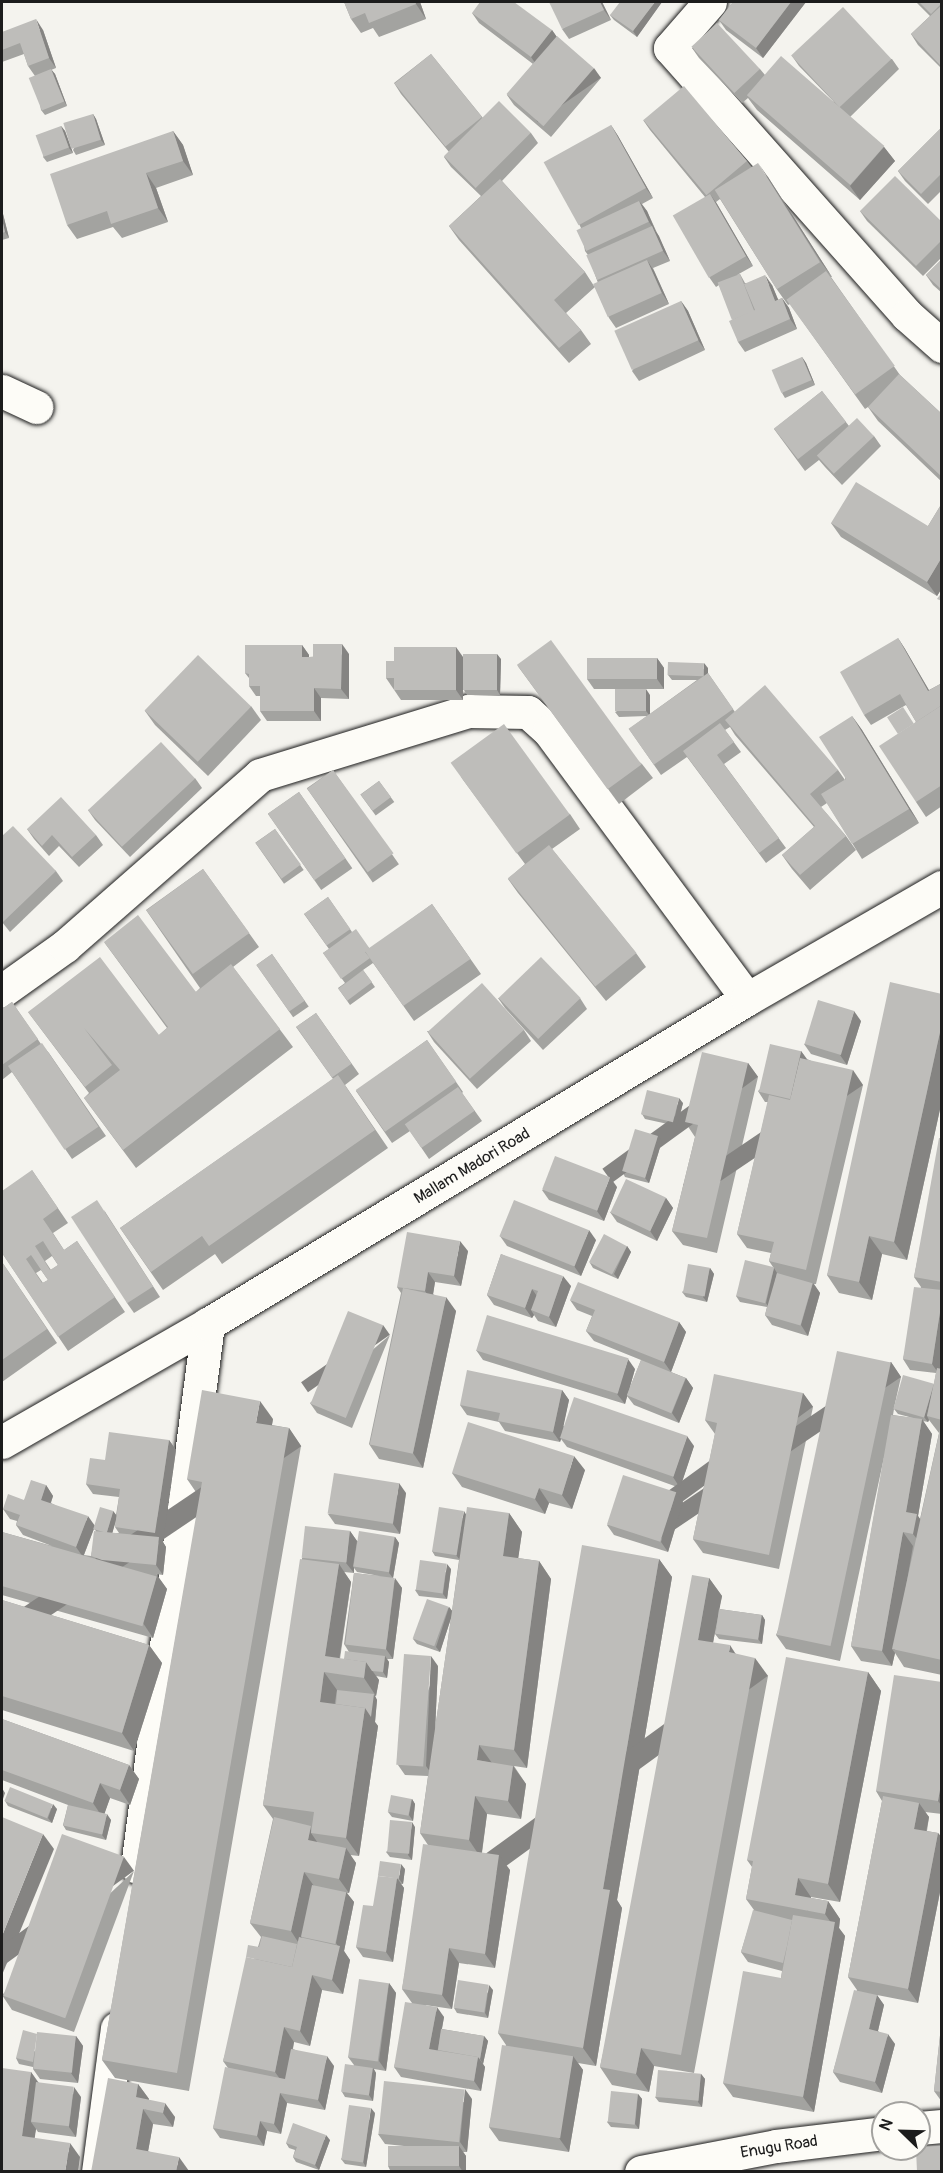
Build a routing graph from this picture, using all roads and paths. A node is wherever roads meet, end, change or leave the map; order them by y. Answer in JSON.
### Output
{"nodes":[{"id":1,"x":710,"y":2,"type":"edge"},
{"id":2,"x":942,"y":346,"type":"edge"},
{"id":3,"x":2,"y":391,"type":"edge"},
{"id":4,"x":37,"y":407,"type":"dead end"},
{"id":5,"x":942,"y":887,"type":"edge"},
{"id":6,"x":2,"y":991,"type":"edge"},
{"id":7,"x":747,"y":999,"type":"junction"},
{"id":8,"x":208,"y":1324,"type":"junction"},
{"id":9,"x":2,"y":1443,"type":"edge"},
{"id":10,"x":133,"y":1901,"type":"edge"},
{"id":11,"x":121,"y":1995,"type":"edge"},
{"id":12,"x":871,"y":2134,"type":"edge"},
{"id":13,"x":98,"y":2172,"type":"edge"},
{"id":14,"x":641,"y":2172,"type":"edge"}],
"edges":[{"from":1,"to":2,"type":"street"},
{"from":3,"to":4,"type":"street"},
{"from":5,"to":7,"type":"street","name":"Mallam Madori Road"},
{"from":6,"to":7,"type":"street"},
{"from":7,"to":8,"type":"street","name":"Mallam Madori Road"},
{"from":8,"to":9,"type":"street","name":"Mallam Madori Road"},
{"from":8,"to":10,"type":"street"},
{"from":11,"to":13,"type":"street"},
{"from":12,"to":14,"type":"street","name":"Enugu Road"}]}
